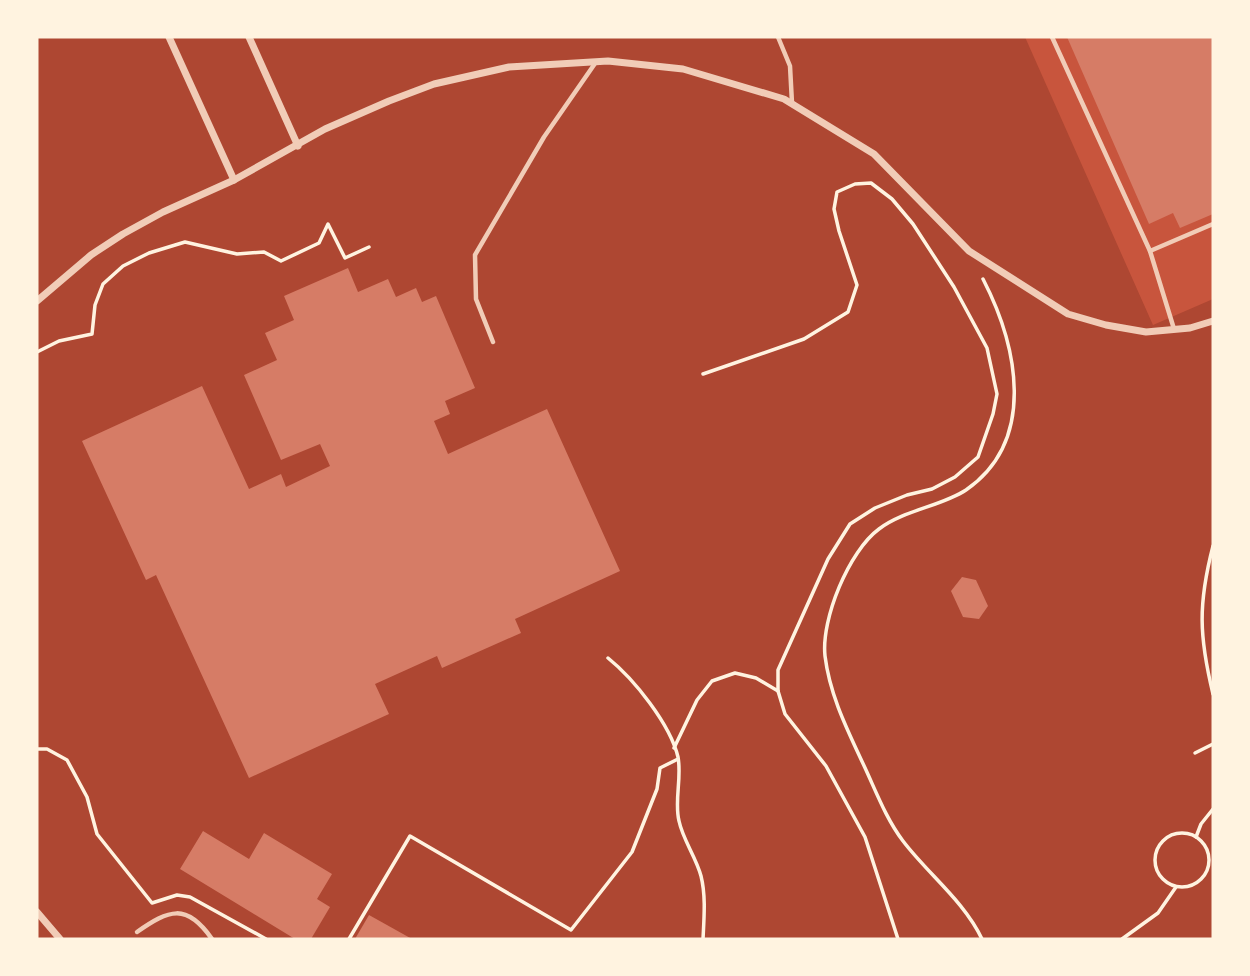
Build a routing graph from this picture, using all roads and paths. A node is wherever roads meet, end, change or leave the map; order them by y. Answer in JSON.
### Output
{"nodes":[{"id":1,"x":169,"y":37,"type":"edge"},
{"id":2,"x":249,"y":37,"type":"edge"},
{"id":3,"x":778,"y":37,"type":"edge"},
{"id":4,"x":1052,"y":37,"type":"edge"},
{"id":5,"x":597,"y":62,"type":"junction"},
{"id":6,"x":792,"y":104,"type":"junction"},
{"id":7,"x":298,"y":146,"type":"junction"},
{"id":8,"x":234,"y":180,"type":"junction"},
{"id":9,"x":1213,"y":223,"type":"edge"},
{"id":10,"x":369,"y":247,"type":"dead end"},
{"id":11,"x":1150,"y":251,"type":"junction"},
{"id":12,"x":981,"y":275,"type":"dead end"},
{"id":13,"x":37,"y":301,"type":"edge"},
{"id":14,"x":1213,"y":321,"type":"edge"},
{"id":15,"x":1174,"y":329,"type":"junction"},
{"id":16,"x":494,"y":342,"type":"dead end"},
{"id":17,"x":37,"y":352,"type":"edge"},
{"id":18,"x":703,"y":374,"type":"dead end"},
{"id":19,"x":1213,"y":546,"type":"edge"},
{"id":20,"x":608,"y":658,"type":"dead end"},
{"id":21,"x":778,"y":691,"type":"junction"},
{"id":22,"x":1213,"y":694,"type":"edge"},
{"id":23,"x":1213,"y":744,"type":"edge"},
{"id":24,"x":674,"y":748,"type":"junction"},
{"id":25,"x":37,"y":749,"type":"edge"},
{"id":26,"x":1195,"y":753,"type":"dead end"},
{"id":27,"x":678,"y":759,"type":"junction"},
{"id":28,"x":1213,"y":809,"type":"edge"},
{"id":29,"x":1196,"y":837,"type":"junction"},
{"id":30,"x":1211,"y":862,"type":"edge"},
{"id":31,"x":1176,"y":887,"type":"junction"},
{"id":32,"x":37,"y":912,"type":"edge"},
{"id":33,"x":136,"y":932,"type":"dead end"},
{"id":34,"x":60,"y":939,"type":"edge"},
{"id":35,"x":212,"y":939,"type":"edge"},
{"id":36,"x":265,"y":939,"type":"edge"},
{"id":37,"x":349,"y":939,"type":"edge"},
{"id":38,"x":703,"y":939,"type":"edge"},
{"id":39,"x":898,"y":939,"type":"edge"},
{"id":40,"x":982,"y":939,"type":"edge"},
{"id":41,"x":1122,"y":939,"type":"edge"}],
"edges":[{"from":1,"to":8,"type":"street"},
{"from":2,"to":7,"type":"street"},
{"from":3,"to":6,"type":"lane"},
{"from":4,"to":11,"type":"lane"},
{"from":5,"to":6,"type":"street"},
{"from":5,"to":7,"type":"street"},
{"from":5,"to":16,"type":"lane"},
{"from":6,"to":15,"type":"street"},
{"from":7,"to":8,"type":"street"},
{"from":8,"to":13,"type":"street"},
{"from":9,"to":11,"type":"lane"},
{"from":10,"to":17,"type":"path"},
{"from":11,"to":15,"type":"lane"},
{"from":12,"to":40,"type":"path"},
{"from":14,"to":15,"type":"street"},
{"from":18,"to":21,"type":"path"},
{"from":19,"to":22,"type":"path"},
{"from":20,"to":24,"type":"path"},
{"from":21,"to":24,"type":"path"},
{"from":21,"to":39,"type":"path"},
{"from":23,"to":26,"type":"path"},
{"from":24,"to":27,"type":"path"},
{"from":25,"to":36,"type":"path"},
{"from":27,"to":37,"type":"path"},
{"from":27,"to":38,"type":"path"},
{"from":28,"to":29,"type":"path"},
{"from":29,"to":30,"type":"path"},
{"from":29,"to":31,"type":"path"},
{"from":30,"to":31,"type":"path"},
{"from":31,"to":41,"type":"path"},
{"from":32,"to":34,"type":"street"},
{"from":33,"to":35,"type":"lane"}]}
